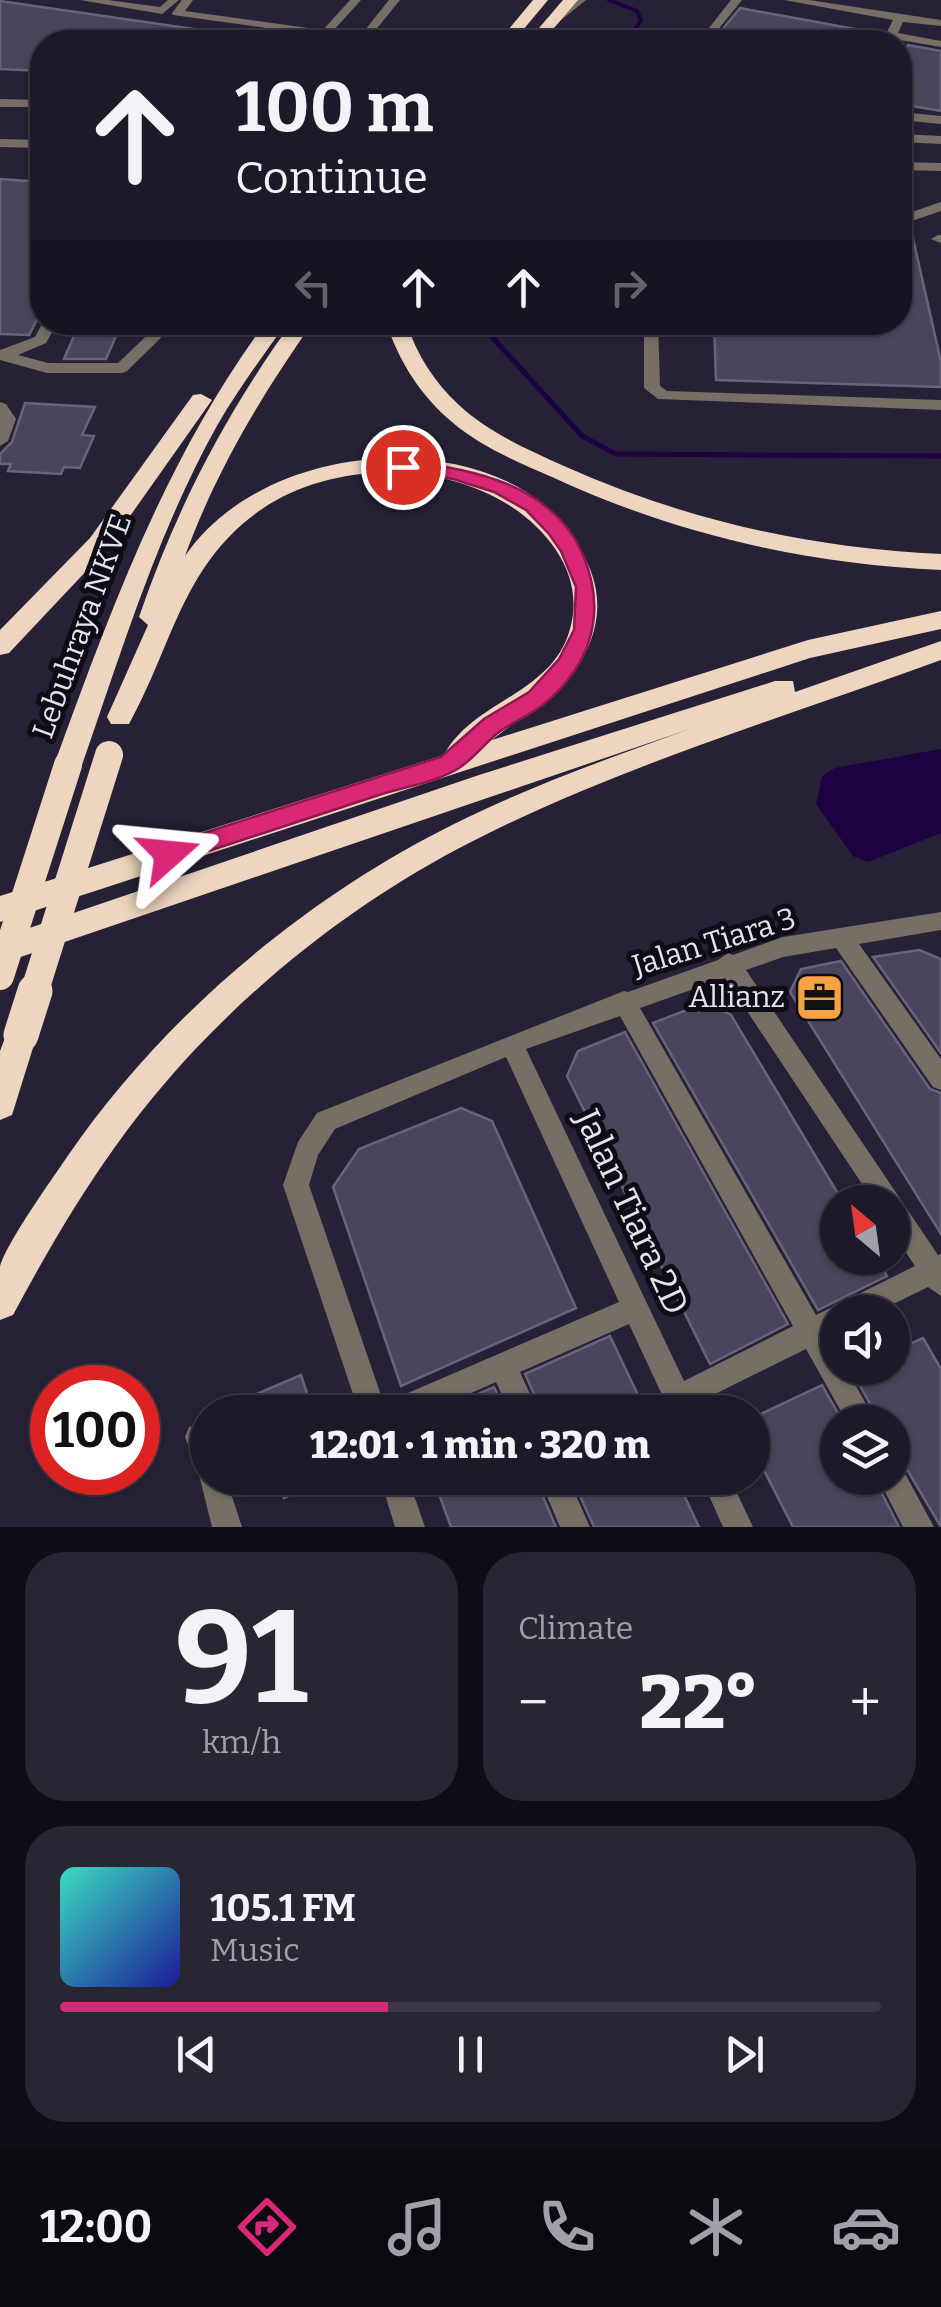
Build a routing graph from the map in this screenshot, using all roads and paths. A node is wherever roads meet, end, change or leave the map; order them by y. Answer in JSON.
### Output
{"nodes":[{"id":1,"x":85,"y":0,"type":"edge"},
{"id":2,"x":174,"y":0,"type":"edge"},
{"id":3,"x":188,"y":0,"type":"edge"},
{"id":4,"x":356,"y":0,"type":"edge"},
{"id":5,"x":395,"y":0,"type":"edge"},
{"id":6,"x":541,"y":0,"type":"edge"},
{"id":7,"x":571,"y":0,"type":"edge"},
{"id":8,"x":581,"y":0,"type":"edge"},
{"id":9,"x":737,"y":0,"type":"edge"},
{"id":10,"x":789,"y":0,"type":"edge"},
{"id":11,"x":132,"y":3,"type":"edge"},
{"id":12,"x":900,"y":18,"type":"junction"},
{"id":13,"x":941,"y":23,"type":"edge"},
{"id":14,"x":549,"y":24,"type":"junction"},
{"id":15,"x":297,"y":30,"type":"edge"},
{"id":16,"x":329,"y":30,"type":"edge"},
{"id":17,"x":371,"y":30,"type":"edge"},
{"id":18,"x":516,"y":30,"type":"edge"},
{"id":19,"x":544,"y":30,"type":"edge"},
{"id":20,"x":713,"y":30,"type":"edge"},
{"id":21,"x":894,"y":30,"type":"edge"},
{"id":22,"x":912,"y":41,"type":"edge"},
{"id":23,"x":941,"y":44,"type":"edge"},
{"id":24,"x":0,"y":103,"type":"edge"},
{"id":25,"x":30,"y":104,"type":"edge"},
{"id":26,"x":912,"y":117,"type":"edge"},
{"id":27,"x":941,"y":120,"type":"edge"},
{"id":28,"x":912,"y":139,"type":"edge"},
{"id":29,"x":941,"y":140,"type":"edge"},
{"id":30,"x":0,"y":143,"type":"edge"},
{"id":31,"x":30,"y":144,"type":"edge"},
{"id":32,"x":912,"y":167,"type":"edge"},
{"id":33,"x":941,"y":168,"type":"edge"},
{"id":34,"x":941,"y":206,"type":"edge"},
{"id":35,"x":912,"y":217,"type":"edge"},
{"id":36,"x":44,"y":335,"type":"edge"},
{"id":37,"x":156,"y":335,"type":"edge"},
{"id":38,"x":250,"y":335,"type":"edge"},
{"id":39,"x":267,"y":335,"type":"edge"},
{"id":40,"x":293,"y":335,"type":"edge"},
{"id":41,"x":400,"y":335,"type":"edge"},
{"id":42,"x":651,"y":335,"type":"edge"},
{"id":43,"x":3,"y":355,"type":"edge"},
{"id":44,"x":941,"y":405,"type":"edge"},
{"id":45,"x":0,"y":407,"type":"edge"},
{"id":46,"x":190,"y":416,"type":"junction"},
{"id":47,"x":0,"y":441,"type":"edge"},
{"id":48,"x":941,"y":562,"type":"edge"},
{"id":49,"x":941,"y":620,"type":"edge"},
{"id":50,"x":0,"y":621,"type":"edge"},
{"id":51,"x":0,"y":646,"type":"edge"},
{"id":52,"x":941,"y":650,"type":"edge"},
{"id":53,"x":120,"y":716,"type":"junction"},
{"id":54,"x":449,"y":763,"type":"junction"},
{"id":55,"x":0,"y":909,"type":"edge"},
{"id":56,"x":941,"y":922,"type":"edge"},
{"id":57,"x":842,"y":938,"type":"junction"},
{"id":58,"x":0,"y":952,"type":"edge"},
{"id":59,"x":728,"y":964,"type":"junction"},
{"id":60,"x":0,"y":976,"type":"edge"},
{"id":61,"x":624,"y":1001,"type":"junction"},
{"id":62,"x":512,"y":1044,"type":"junction"},
{"id":63,"x":941,"y":1079,"type":"edge"},
{"id":64,"x":0,"y":1104,"type":"edge"},
{"id":65,"x":877,"y":1185,"type":"edge"},
{"id":66,"x":910,"y":1235,"type":"edge"},
{"id":67,"x":938,"y":1273,"type":"edge"},
{"id":68,"x":887,"y":1295,"type":"edge"},
{"id":69,"x":0,"y":1302,"type":"edge"},
{"id":70,"x":636,"y":1308,"type":"junction"},
{"id":71,"x":820,"y":1327,"type":"edge"},
{"id":72,"x":812,"y":1331,"type":"junction"},
{"id":73,"x":503,"y":1366,"type":"junction"},
{"id":74,"x":366,"y":1395,"type":"edge"},
{"id":75,"x":436,"y":1395,"type":"edge"},
{"id":76,"x":516,"y":1395,"type":"edge"},
{"id":77,"x":676,"y":1395,"type":"edge"},
{"id":78,"x":699,"y":1395,"type":"edge"},
{"id":79,"x":853,"y":1405,"type":"edge"},
{"id":80,"x":218,"y":1495,"type":"edge"},
{"id":81,"x":400,"y":1495,"type":"edge"},
{"id":82,"x":560,"y":1495,"type":"edge"},
{"id":83,"x":723,"y":1495,"type":"edge"},
{"id":84,"x":902,"y":1495,"type":"edge"},
{"id":85,"x":228,"y":1527,"type":"edge"},
{"id":86,"x":410,"y":1527,"type":"edge"},
{"id":87,"x":575,"y":1527,"type":"edge"},
{"id":88,"x":738,"y":1527,"type":"edge"},
{"id":89,"x":920,"y":1527,"type":"edge"}],
"edges":[{"from":1,"to":11,"type":"street"},
{"from":2,"to":11,"type":"street"},
{"from":3,"to":15,"type":"street"},
{"from":4,"to":16,"type":"street"},
{"from":5,"to":17,"type":"street"},
{"from":6,"to":18,"type":"highway"},
{"from":7,"to":14,"type":"highway"},
{"from":8,"to":14,"type":"street"},
{"from":9,"to":20,"type":"street"},
{"from":10,"to":12,"type":"street"},
{"from":12,"to":13,"type":"street"},
{"from":12,"to":21,"type":"street"},
{"from":14,"to":19,"type":"highway"},
{"from":22,"to":23,"type":"street"},
{"from":24,"to":25,"type":"street"},
{"from":26,"to":27,"type":"street"},
{"from":28,"to":29,"type":"street"},
{"from":30,"to":31,"type":"street"},
{"from":32,"to":33,"type":"street"},
{"from":34,"to":35,"type":"street"},
{"from":36,"to":43,"type":"street"},
{"from":37,"to":43,"type":"street"},
{"from":38,"to":46,"type":"highway"},
{"from":39,"to":60,"type":"highway","name":"Lebuhraya NKVE","bridge":true},
{"from":40,"to":53,"type":"highway"},
{"from":41,"to":48,"type":"highway"},
{"from":42,"to":44,"type":"street"},
{"from":45,"to":47,"type":"street"},
{"from":46,"to":50,"type":"highway"},
{"from":46,"to":51,"type":"highway"},
{"from":49,"to":54,"type":"highway"},
{"from":52,"to":58,"type":"highway"},
{"from":52,"to":69,"type":"highway"},
{"from":53,"to":54,"type":"highway"},
{"from":53,"to":64,"type":"highway","bridge":true},
{"from":54,"to":55,"type":"highway"},
{"from":56,"to":57,"type":"street","name":"Jalan Tiara 3"},
{"from":57,"to":59,"type":"street","name":"Jalan Tiara 3"},
{"from":57,"to":63,"type":"street"},
{"from":59,"to":61,"type":"street","name":"Jalan Tiara 3"},
{"from":59,"to":65,"type":"street"},
{"from":61,"to":62,"type":"street","name":"Jalan Tiara 3"},
{"from":61,"to":72,"type":"street"},
{"from":62,"to":70,"type":"street","name":"Jalan Tiara 2D"},
{"from":62,"to":74,"type":"street","name":"Jalan Tiara 3"},
{"from":66,"to":67,"type":"street"},
{"from":67,"to":68,"type":"street"},
{"from":70,"to":73,"type":"street"},
{"from":70,"to":77,"type":"street","name":"Jalan Tiara 2D"},
{"from":71,"to":72,"type":"street"},
{"from":72,"to":78,"type":"street"},
{"from":72,"to":79,"type":"street"},
{"from":73,"to":75,"type":"street"},
{"from":73,"to":76,"type":"street"},
{"from":80,"to":85,"type":"street"},
{"from":81,"to":86,"type":"street"},
{"from":82,"to":87,"type":"street"},
{"from":83,"to":88,"type":"street"},
{"from":84,"to":89,"type":"street"}]}
